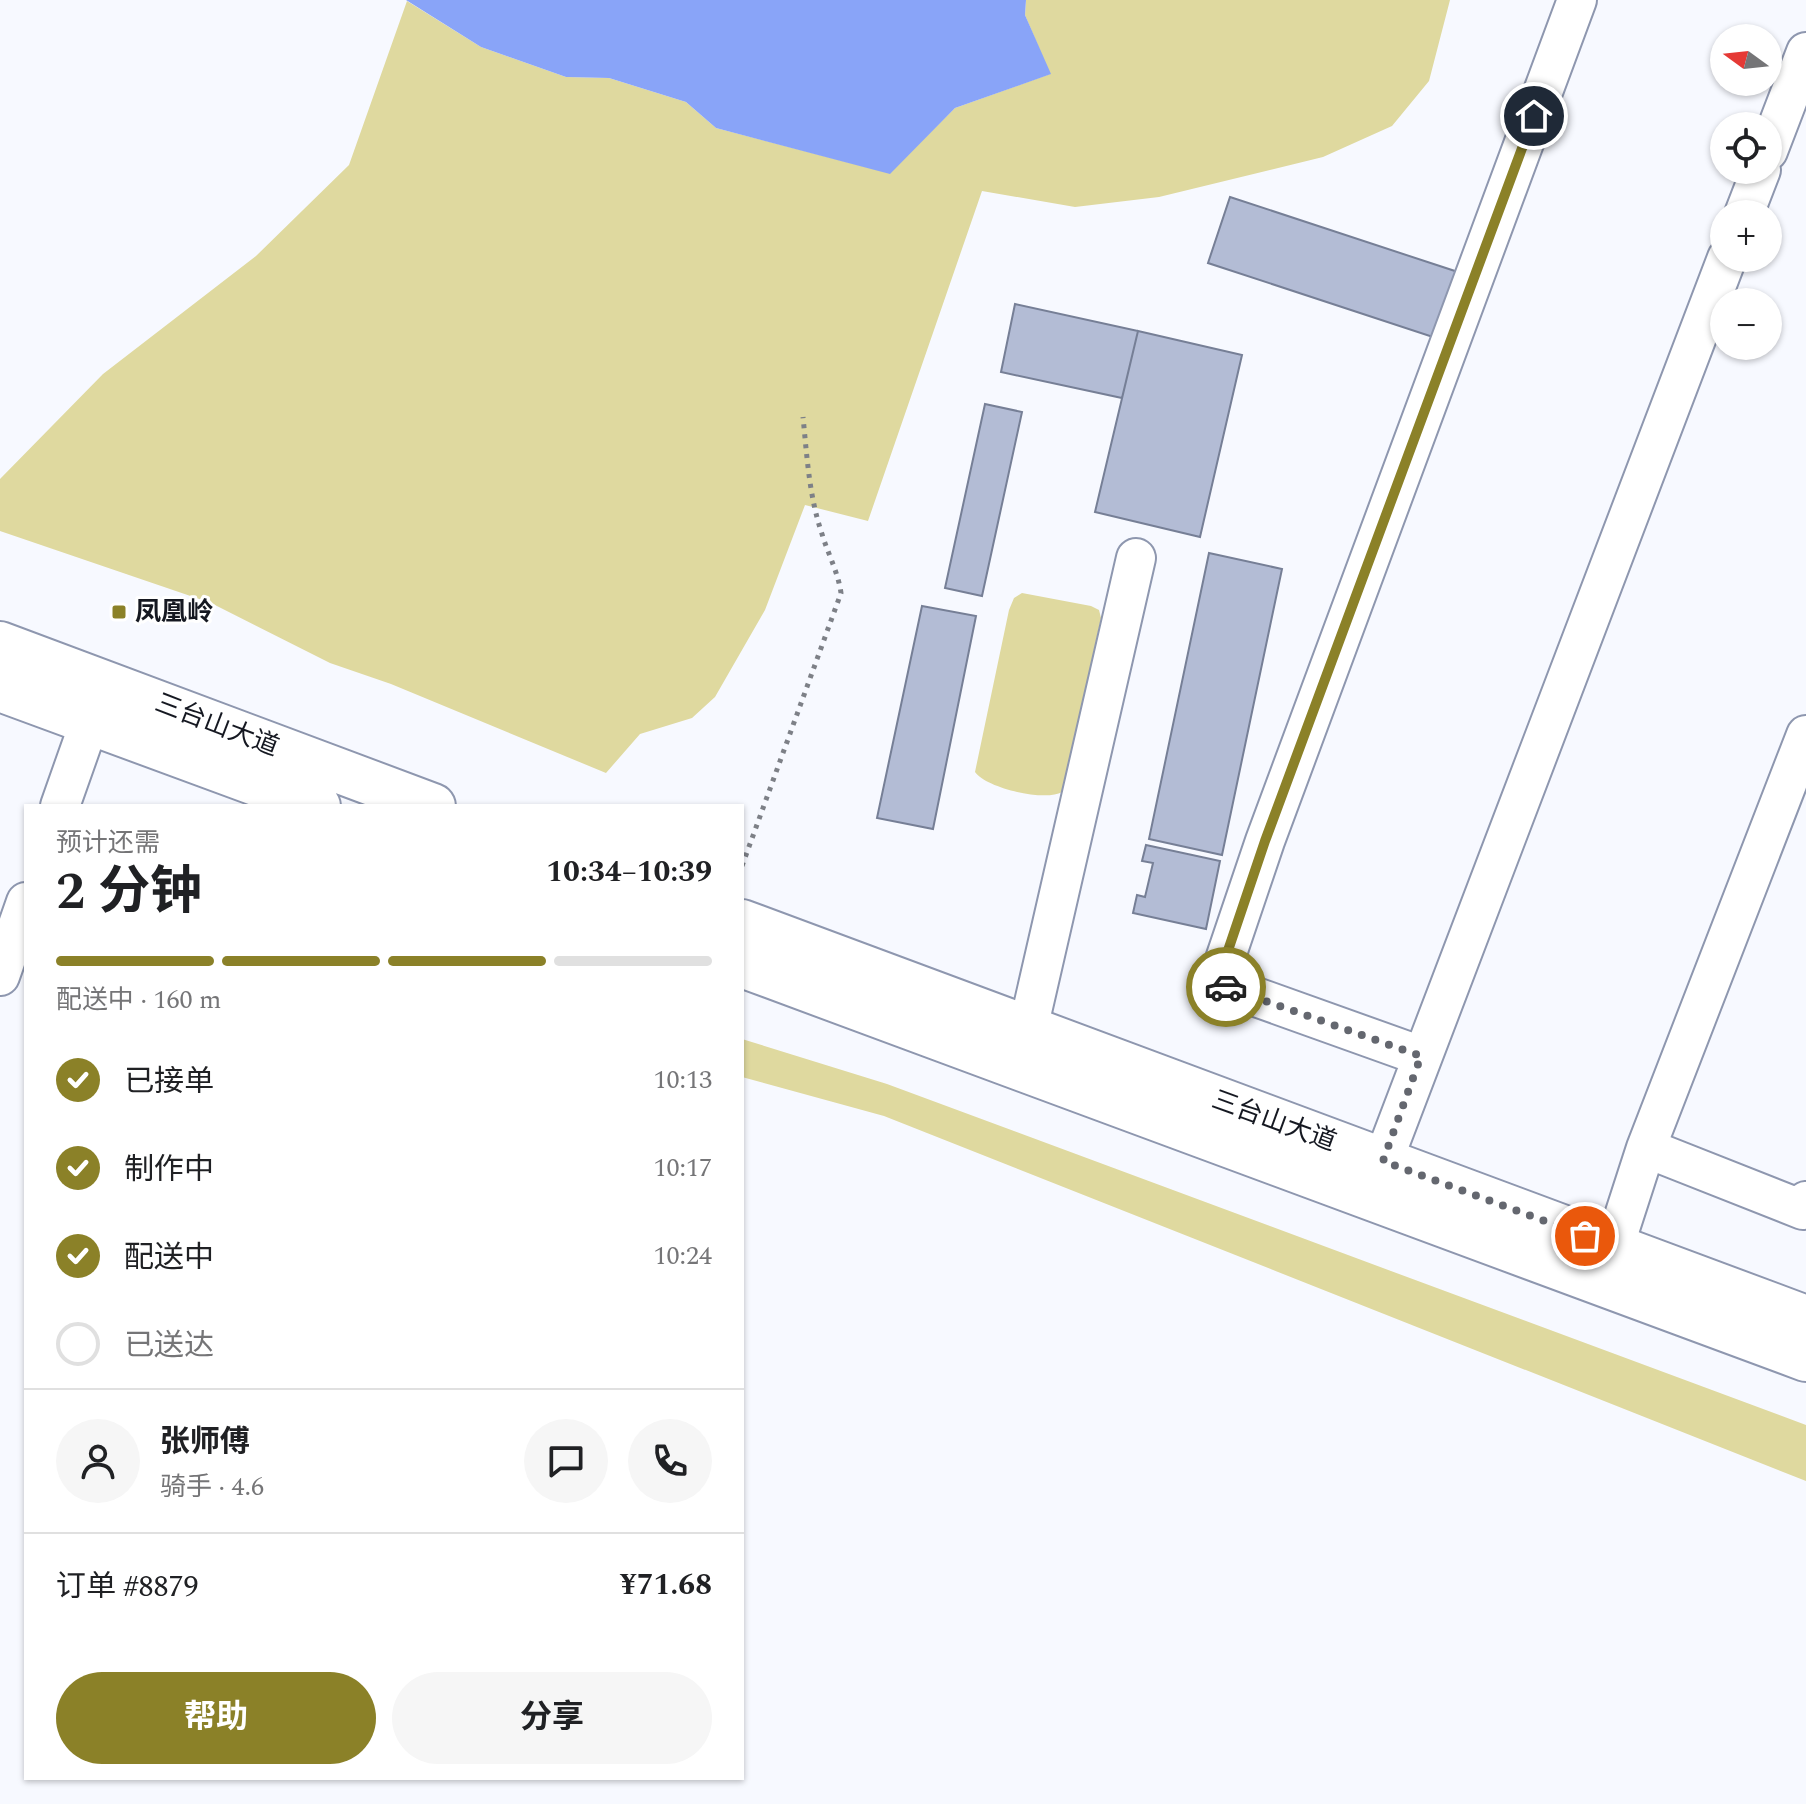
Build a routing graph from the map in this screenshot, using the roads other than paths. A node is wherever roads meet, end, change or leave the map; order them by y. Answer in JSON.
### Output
{"nodes":[{"id":1,"x":1577,"y":0,"type":"edge"},
{"id":2,"x":1806,"y":52,"type":"edge"},
{"id":3,"x":1782,"y":115,"type":"edge"},
{"id":4,"x":1722,"y":272,"type":"edge"},
{"id":5,"x":1136,"y":558,"type":"dead end"},
{"id":6,"x":0,"y":644,"type":"edge"},
{"id":7,"x":0,"y":689,"type":"edge"},
{"id":8,"x":90,"y":721,"type":"junction"},
{"id":9,"x":1806,"y":735,"type":"edge"},
{"id":10,"x":61,"y":804,"type":"edge"},
{"id":11,"x":312,"y":804,"type":"edge"},
{"id":12,"x":428,"y":804,"type":"edge"},
{"id":13,"x":24,"y":908,"type":"edge"},
{"id":14,"x":744,"y":923,"type":"edge"},
{"id":15,"x":744,"y":966,"type":"edge"},
{"id":16,"x":0,"y":976,"type":"edge"},
{"id":17,"x":1028,"y":1029,"type":"junction"},
{"id":18,"x":1421,"y":1056,"type":"junction"},
{"id":19,"x":1646,"y":1148,"type":"junction"},
{"id":20,"x":1383,"y":1161,"type":"junction"},
{"id":21,"x":1806,"y":1201,"type":"edge"},
{"id":22,"x":1614,"y":1247,"type":"junction"},
{"id":23,"x":1806,"y":1318,"type":"edge"},
{"id":24,"x":1806,"y":1359,"type":"edge"}],
"edges":[{"from":1,"to":18,"type":"street"},
{"from":2,"to":3,"type":"street"},
{"from":4,"to":18,"type":"street"},
{"from":5,"to":17,"type":"street"},
{"from":6,"to":12,"type":"main road","name":"三台山大道"},
{"from":7,"to":8,"type":"main road","name":"三台山大道"},
{"from":8,"to":10,"type":"street"},
{"from":8,"to":11,"type":"main road","name":"三台山大道"},
{"from":9,"to":19,"type":"street"},
{"from":13,"to":16,"type":"street"},
{"from":14,"to":17,"type":"main road","name":"三台山大道"},
{"from":15,"to":24,"type":"main road","name":"三台山大道"},
{"from":17,"to":20,"type":"main road","name":"三台山大道"},
{"from":18,"to":20,"type":"street"},
{"from":19,"to":21,"type":"street"},
{"from":19,"to":22,"type":"street"},
{"from":20,"to":22,"type":"main road","name":"三台山大道"},
{"from":22,"to":23,"type":"main road","name":"三台山大道"}]}
